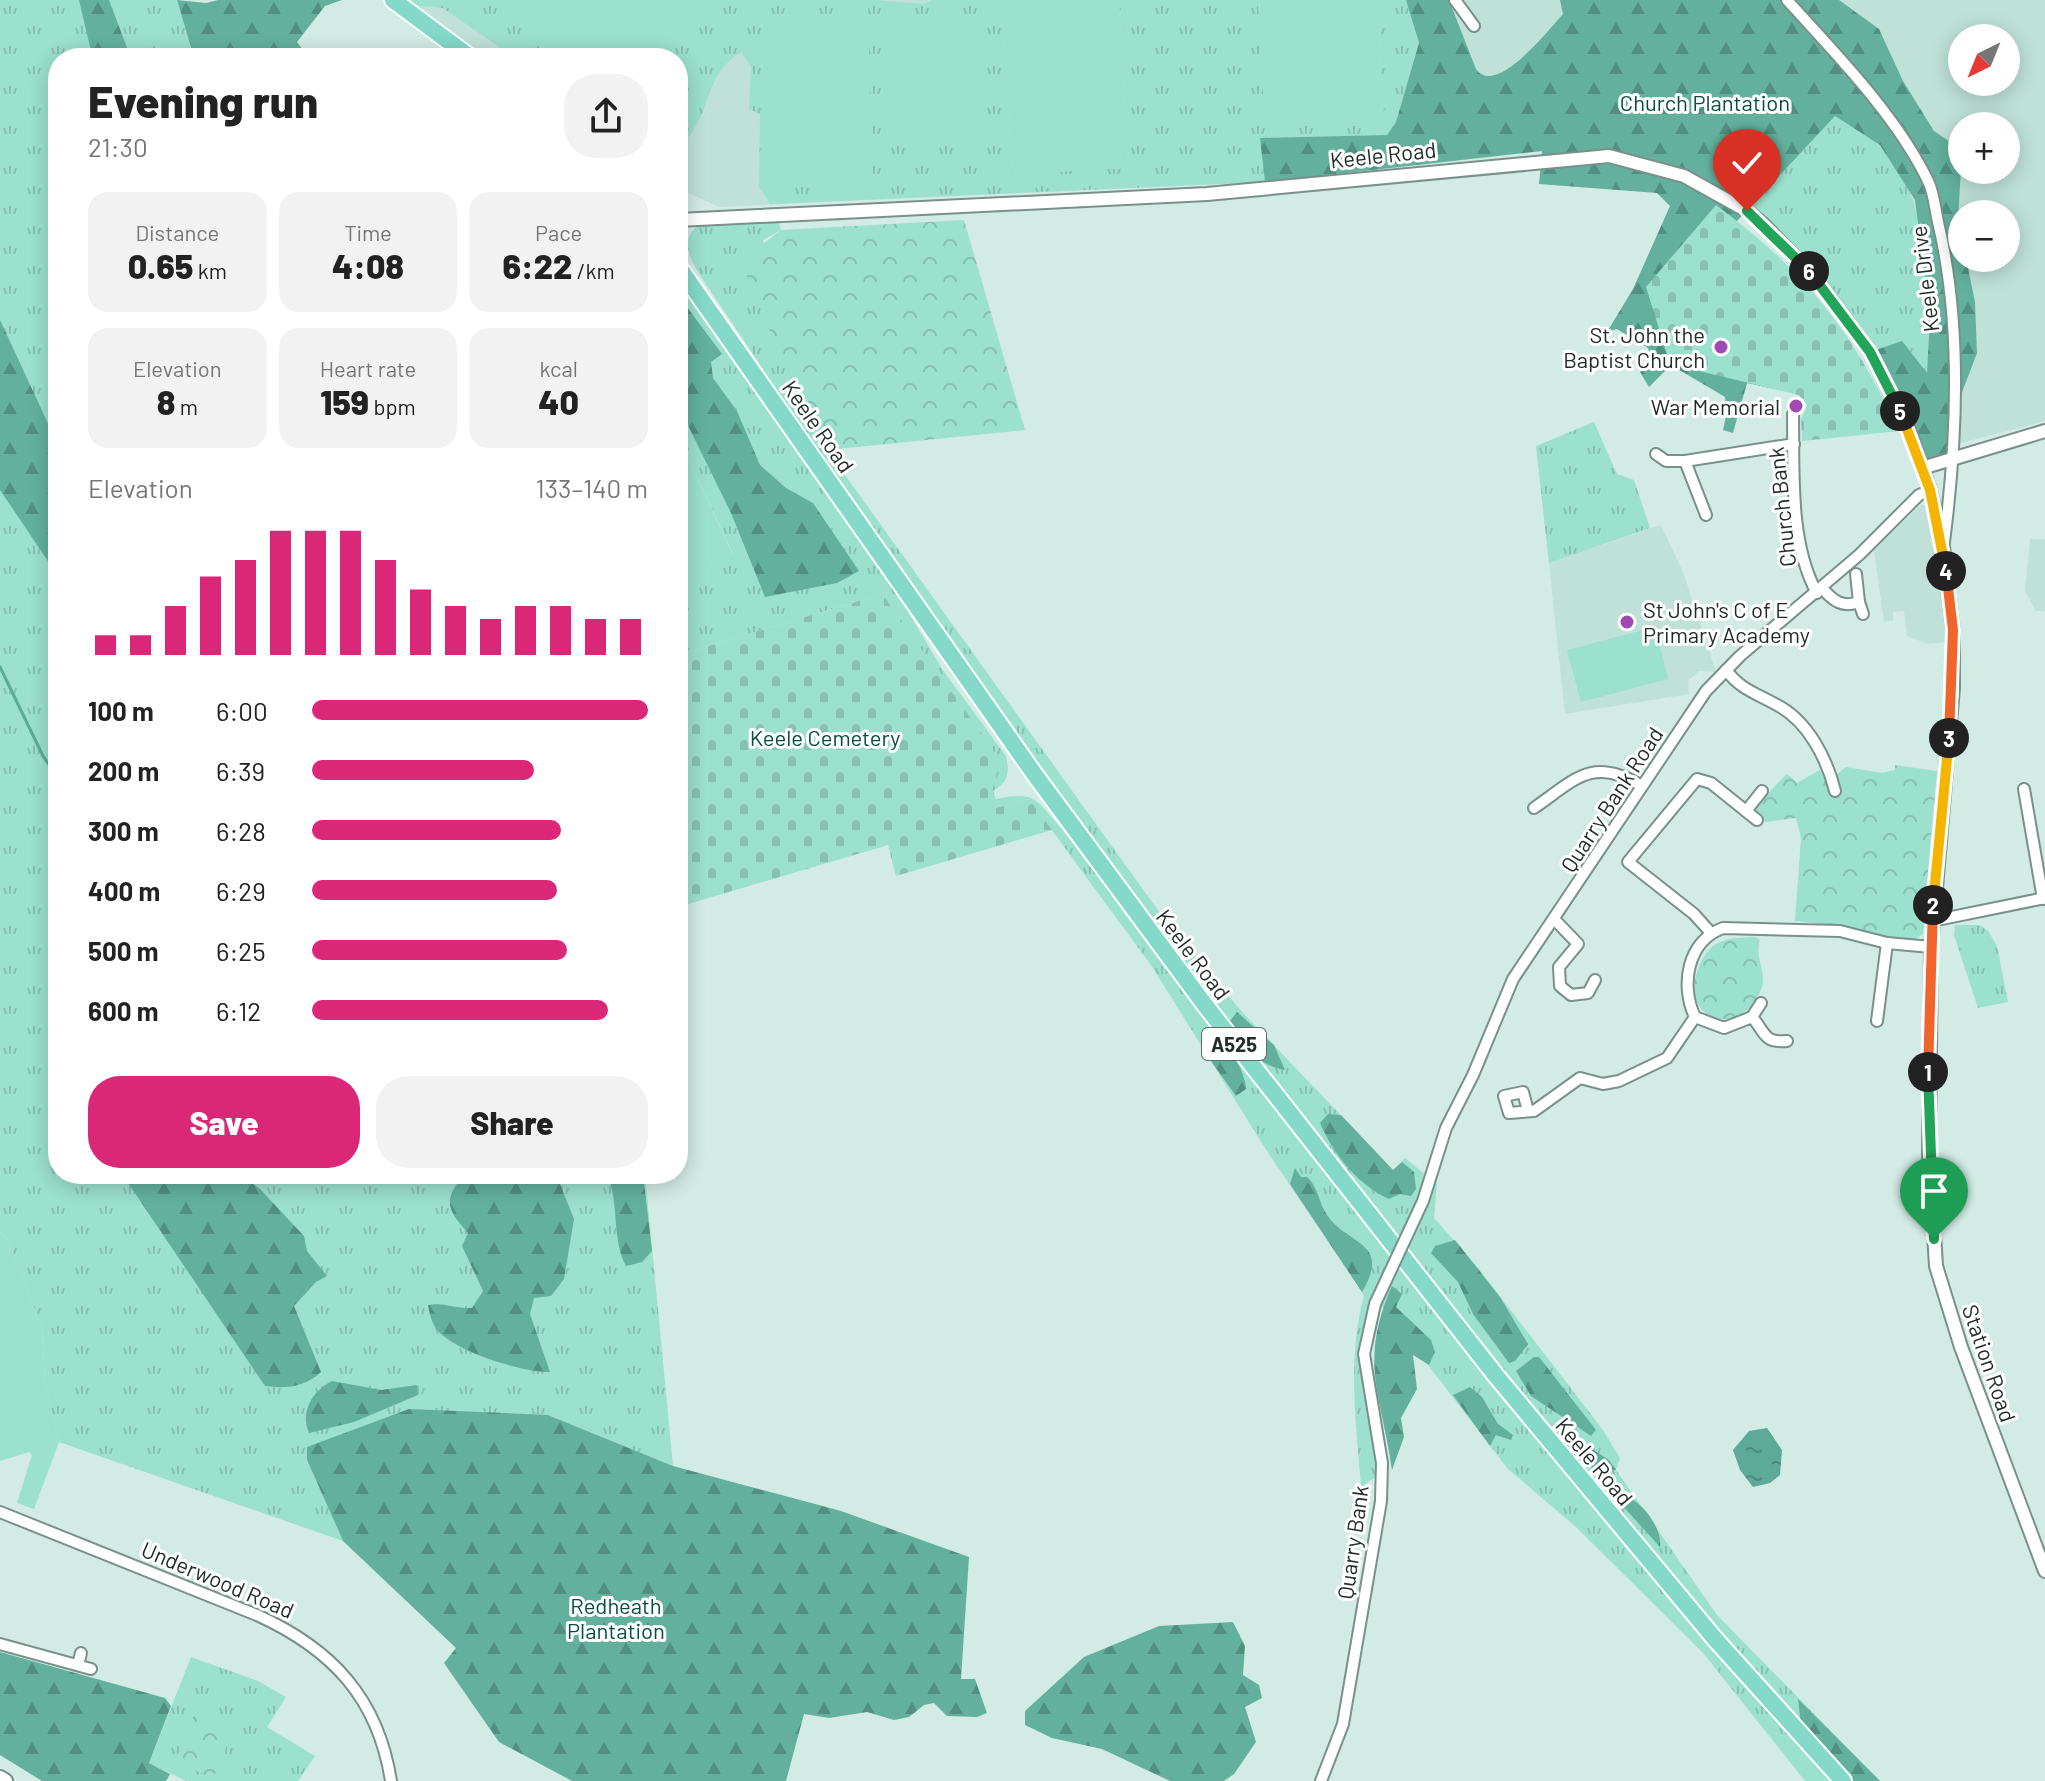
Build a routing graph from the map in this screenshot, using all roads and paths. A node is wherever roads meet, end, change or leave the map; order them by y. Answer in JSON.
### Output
{"nodes":[{"id":1,"x":393,"y":0,"type":"edge"},
{"id":2,"x":1455,"y":0,"type":"edge"},
{"id":3,"x":1787,"y":0,"type":"edge"},
{"id":4,"x":1474,"y":26,"type":"dead end"},
{"id":5,"x":458,"y":48,"type":"edge"},
{"id":6,"x":688,"y":220,"type":"edge"},
{"id":7,"x":688,"y":280,"type":"edge"},
{"id":8,"x":1793,"y":414,"type":"dead end"},
{"id":9,"x":2045,"y":431,"type":"edge"},
{"id":10,"x":1794,"y":444,"type":"junction"},
{"id":11,"x":1656,"y":454,"type":"dead end"},
{"id":12,"x":1954,"y":459,"type":"junction"},
{"id":13,"x":1685,"y":461,"type":"junction"},
{"id":14,"x":1922,"y":468,"type":"junction"},
{"id":15,"x":1930,"y":490,"type":"junction"},
{"id":16,"x":1706,"y":515,"type":"dead end"},
{"id":17,"x":1943,"y":547,"type":"junction"},
{"id":18,"x":1856,"y":574,"type":"dead end"},
{"id":19,"x":1820,"y":591,"type":"junction"},
{"id":20,"x":1859,"y":602,"type":"junction"},
{"id":21,"x":1863,"y":614,"type":"dead end"},
{"id":22,"x":1726,"y":670,"type":"junction"},
{"id":23,"x":1642,"y":786,"type":"junction"},
{"id":24,"x":2024,"y":789,"type":"dead end"},
{"id":25,"x":1762,"y":791,"type":"dead end"},
{"id":26,"x":1835,"y":791,"type":"dead end"},
{"id":27,"x":1534,"y":808,"type":"dead end"},
{"id":28,"x":1746,"y":811,"type":"junction"},
{"id":29,"x":1757,"y":820,"type":"dead end"},
{"id":30,"x":2044,"y":898,"type":"edge"},
{"id":31,"x":1555,"y":920,"type":"junction"},
{"id":32,"x":1932,"y":921,"type":"junction"},
{"id":33,"x":1711,"y":933,"type":"junction"},
{"id":34,"x":1887,"y":943,"type":"junction"},
{"id":35,"x":1931,"y":947,"type":"junction"},
{"id":36,"x":1595,"y":980,"type":"dead end"},
{"id":37,"x":1761,"y":1003,"type":"dead end"},
{"id":38,"x":1695,"y":1017,"type":"junction"},
{"id":39,"x":1752,"y":1017,"type":"junction"},
{"id":40,"x":1877,"y":1021,"type":"dead end"},
{"id":41,"x":1787,"y":1041,"type":"dead end"},
{"id":42,"x":1528,"y":1111,"type":"dead end"},
{"id":43,"x":1423,"y":1201,"type":"joint"},
{"id":44,"x":0,"y":1512,"type":"edge"},
{"id":45,"x":2045,"y":1571,"type":"edge"},
{"id":46,"x":0,"y":1644,"type":"edge"},
{"id":47,"x":81,"y":1653,"type":"dead end"},
{"id":48,"x":78,"y":1665,"type":"junction"},
{"id":49,"x":91,"y":1669,"type":"dead end"},
{"id":50,"x":391,"y":1781,"type":"edge"},
{"id":51,"x":1321,"y":1781,"type":"edge"},
{"id":52,"x":1843,"y":1781,"type":"edge"}],
"edges":[{"from":1,"to":5,"type":"main road"},
{"from":2,"to":4,"type":"street"},
{"from":3,"to":12,"type":"street","name":"Keele Drive"},
{"from":6,"to":14,"type":"street","name":"Keele Road"},
{"from":7,"to":52,"type":"main road","name":"Keele Road","number":"A525"},
{"from":8,"to":10,"type":"street","name":"Church Bank"},
{"from":9,"to":12,"type":"street"},
{"from":10,"to":13,"type":"street"},
{"from":10,"to":19,"type":"street","name":"Church Bank"},
{"from":11,"to":13,"type":"street"},
{"from":12,"to":14,"type":"street"},
{"from":12,"to":17,"type":"street","name":"Keele Drive"},
{"from":13,"to":16,"type":"street"},
{"from":14,"to":15,"type":"street","name":"Keele Road"},
{"from":15,"to":17,"type":"street","name":"Keele Road"},
{"from":15,"to":19,"type":"street","name":"Quarry Bank Road"},
{"from":17,"to":32,"type":"street","name":"Station Road"},
{"from":18,"to":20,"type":"street"},
{"from":19,"to":20,"type":"street"},
{"from":19,"to":22,"type":"street","name":"Quarry Bank Road"},
{"from":20,"to":21,"type":"street"},
{"from":22,"to":23,"type":"street","name":"Quarry Bank Road"},
{"from":22,"to":26,"type":"street"},
{"from":23,"to":27,"type":"street"},
{"from":23,"to":31,"type":"street","name":"Quarry Bank Road"},
{"from":24,"to":30,"type":"street"},
{"from":25,"to":28,"type":"street"},
{"from":28,"to":29,"type":"street"},
{"from":28,"to":33,"type":"street"},
{"from":30,"to":32,"type":"street"},
{"from":31,"to":36,"type":"street"},
{"from":31,"to":43,"type":"street","name":"Quarry Bank Road"},
{"from":32,"to":35,"type":"street","name":"Station Road"},
{"from":33,"to":34,"type":"street"},
{"from":33,"to":38,"type":"street"},
{"from":34,"to":35,"type":"street"},
{"from":34,"to":40,"type":"street"},
{"from":35,"to":45,"type":"street","name":"Station Road"},
{"from":37,"to":39,"type":"street"},
{"from":38,"to":39,"type":"street"},
{"from":38,"to":42,"type":"street"},
{"from":39,"to":41,"type":"street"},
{"from":43,"to":51,"type":"street","name":"Quarry Bank","bridge":true},
{"from":44,"to":50,"type":"street","name":"Underwood Road"},
{"from":46,"to":48,"type":"street"},
{"from":47,"to":48,"type":"street"},
{"from":48,"to":49,"type":"street"}]}
